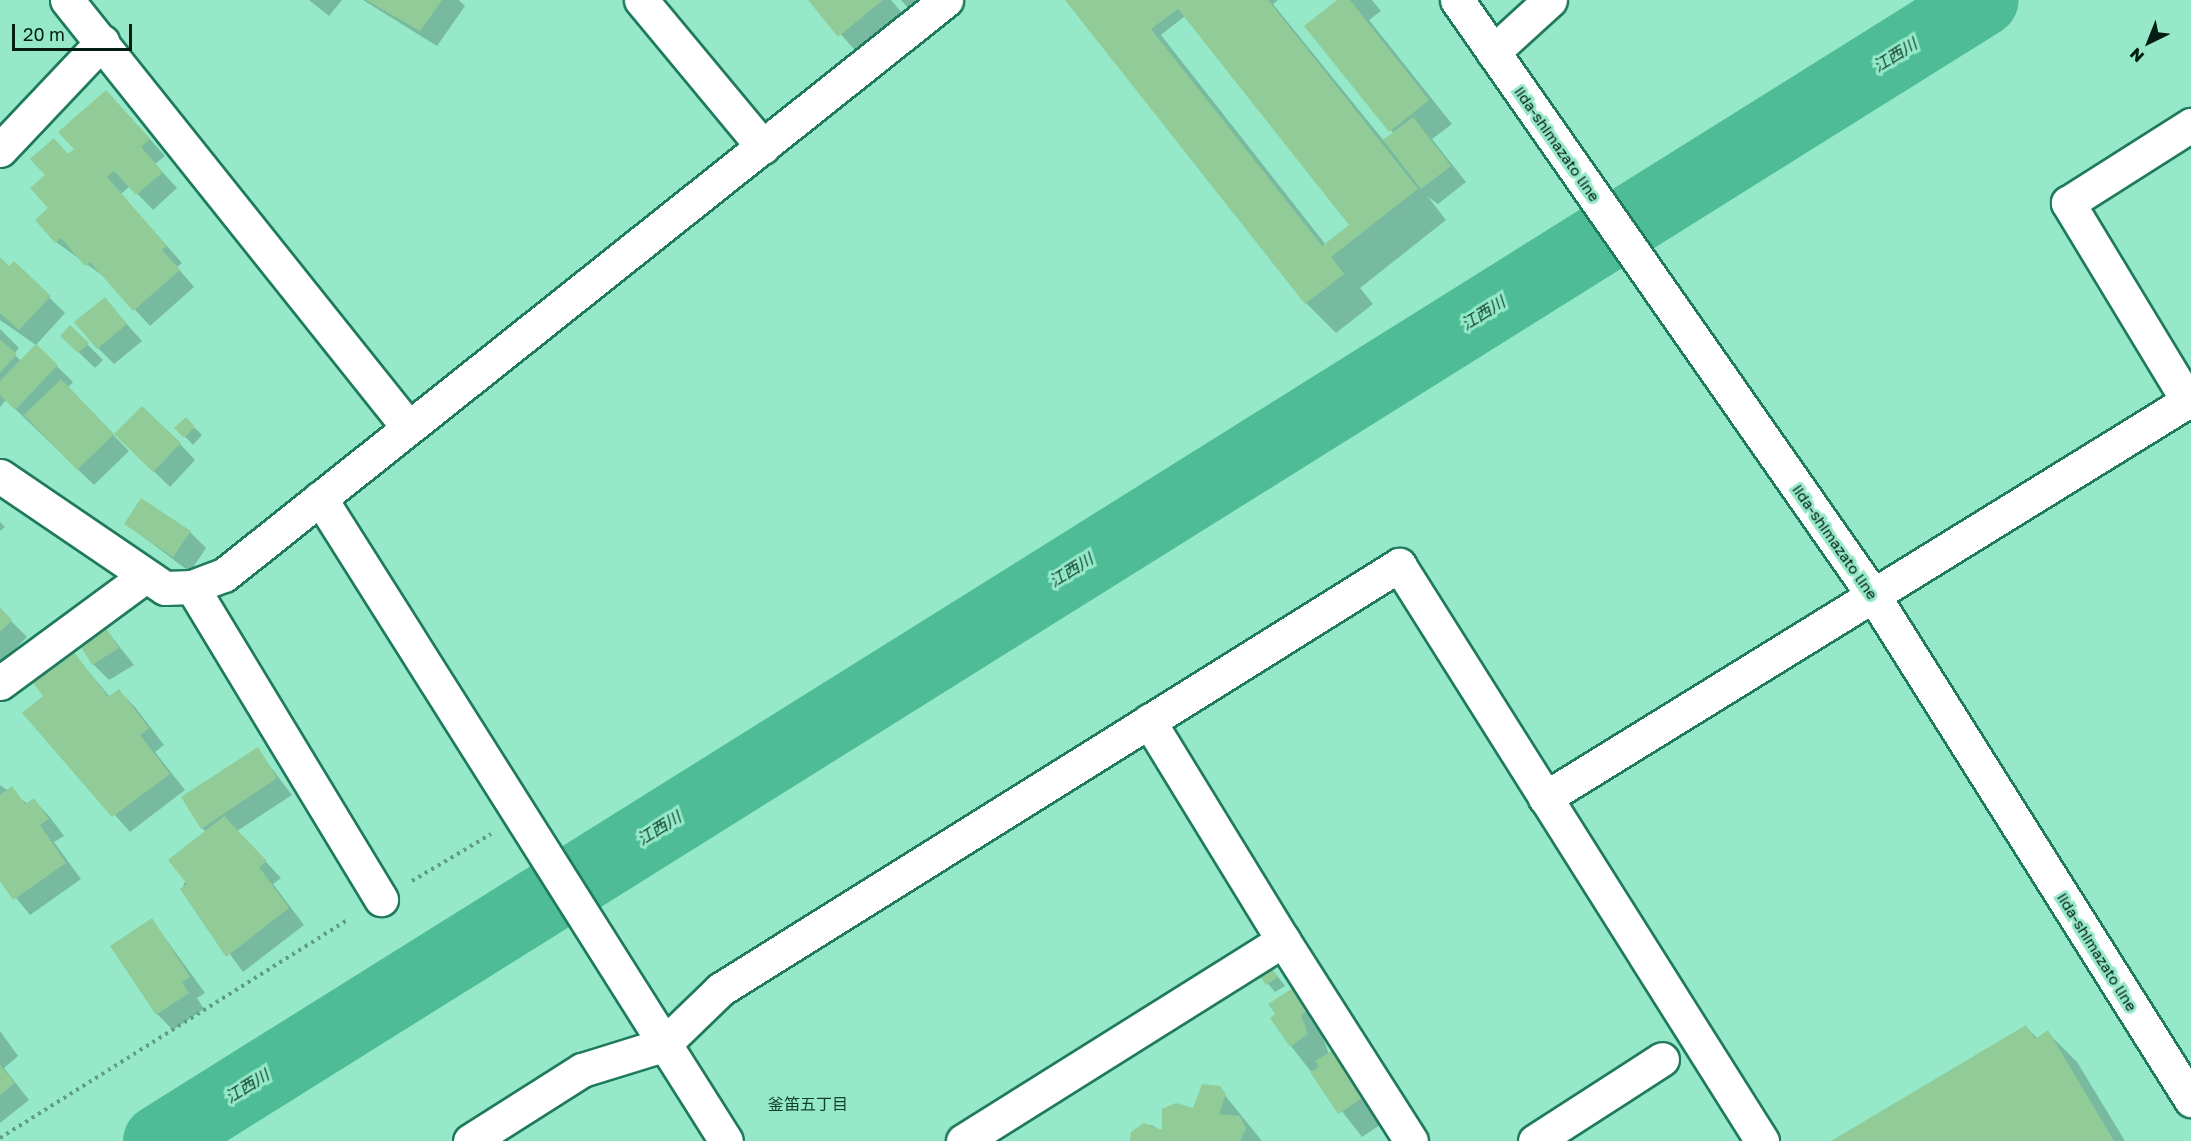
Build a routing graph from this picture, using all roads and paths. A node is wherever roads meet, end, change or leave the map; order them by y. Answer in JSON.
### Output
{"nodes":[{"id":1,"x":67,"y":0,"type":"edge"},
{"id":2,"x":641,"y":0,"type":"edge"},
{"id":3,"x":946,"y":0,"type":"edge"},
{"id":4,"x":1457,"y":0,"type":"edge"},
{"id":5,"x":1550,"y":0,"type":"edge"},
{"id":6,"x":102,"y":42,"type":"junction"},
{"id":7,"x":1493,"y":52,"type":"junction"},
{"id":8,"x":2191,"y":125,"type":"edge"},
{"id":9,"x":763,"y":147,"type":"junction"},
{"id":10,"x":0,"y":150,"type":"edge"},
{"id":11,"x":2190,"y":400,"type":"edge"},
{"id":12,"x":408,"y":427,"type":"junction"},
{"id":13,"x":0,"y":476,"type":"edge"},
{"id":14,"x":320,"y":498,"type":"junction"},
{"id":15,"x":145,"y":576,"type":"junction"},
{"id":16,"x":192,"y":587,"type":"junction"},
{"id":17,"x":1872,"y":595,"type":"junction"},
{"id":18,"x":0,"y":683,"type":"edge"},
{"id":19,"x":1149,"y":722,"type":"junction"},
{"id":20,"x":1545,"y":798,"type":"junction"},
{"id":21,"x":520,"y":817,"type":"junction"},
{"id":22,"x":381,"y":899,"type":"junction"},
{"id":23,"x":1282,"y":940,"type":"junction"},
{"id":24,"x":663,"y":1044,"type":"junction"},
{"id":25,"x":1662,"y":1059,"type":"dead end"},
{"id":26,"x":2191,"y":1100,"type":"edge"},
{"id":27,"x":0,"y":1138,"type":"edge"},
{"id":28,"x":470,"y":1141,"type":"edge"},
{"id":29,"x":726,"y":1141,"type":"edge"},
{"id":30,"x":963,"y":1141,"type":"edge"},
{"id":31,"x":1411,"y":1141,"type":"edge"},
{"id":32,"x":1534,"y":1141,"type":"edge"},
{"id":33,"x":1762,"y":1141,"type":"edge"}],
"edges":[{"from":1,"to":6,"type":"street"},
{"from":2,"to":9,"type":"street"},
{"from":3,"to":9,"type":"street"},
{"from":4,"to":7,"type":"street","name":"iida-shimazato line"},
{"from":5,"to":7,"type":"street"},
{"from":6,"to":10,"type":"street"},
{"from":6,"to":12,"type":"street"},
{"from":7,"to":17,"type":"street","name":"iida-shimazato line"},
{"from":8,"to":11,"type":"street"},
{"from":9,"to":12,"type":"street"},
{"from":11,"to":17,"type":"street"},
{"from":12,"to":14,"type":"street"},
{"from":13,"to":15,"type":"street"},
{"from":14,"to":16,"type":"street"},
{"from":14,"to":21,"type":"street"},
{"from":15,"to":16,"type":"street"},
{"from":15,"to":18,"type":"street"},
{"from":16,"to":22,"type":"street"},
{"from":17,"to":20,"type":"street"},
{"from":17,"to":26,"type":"street","name":"iida-shimazato line"},
{"from":19,"to":20,"type":"street"},
{"from":19,"to":23,"type":"street"},
{"from":19,"to":24,"type":"street"},
{"from":20,"to":33,"type":"street"},
{"from":21,"to":22,"type":"path"},
{"from":21,"to":24,"type":"street"},
{"from":22,"to":27,"type":"path"},
{"from":23,"to":30,"type":"street"},
{"from":23,"to":31,"type":"street"},
{"from":24,"to":28,"type":"street"},
{"from":24,"to":29,"type":"street"},
{"from":25,"to":32,"type":"street"}]}
